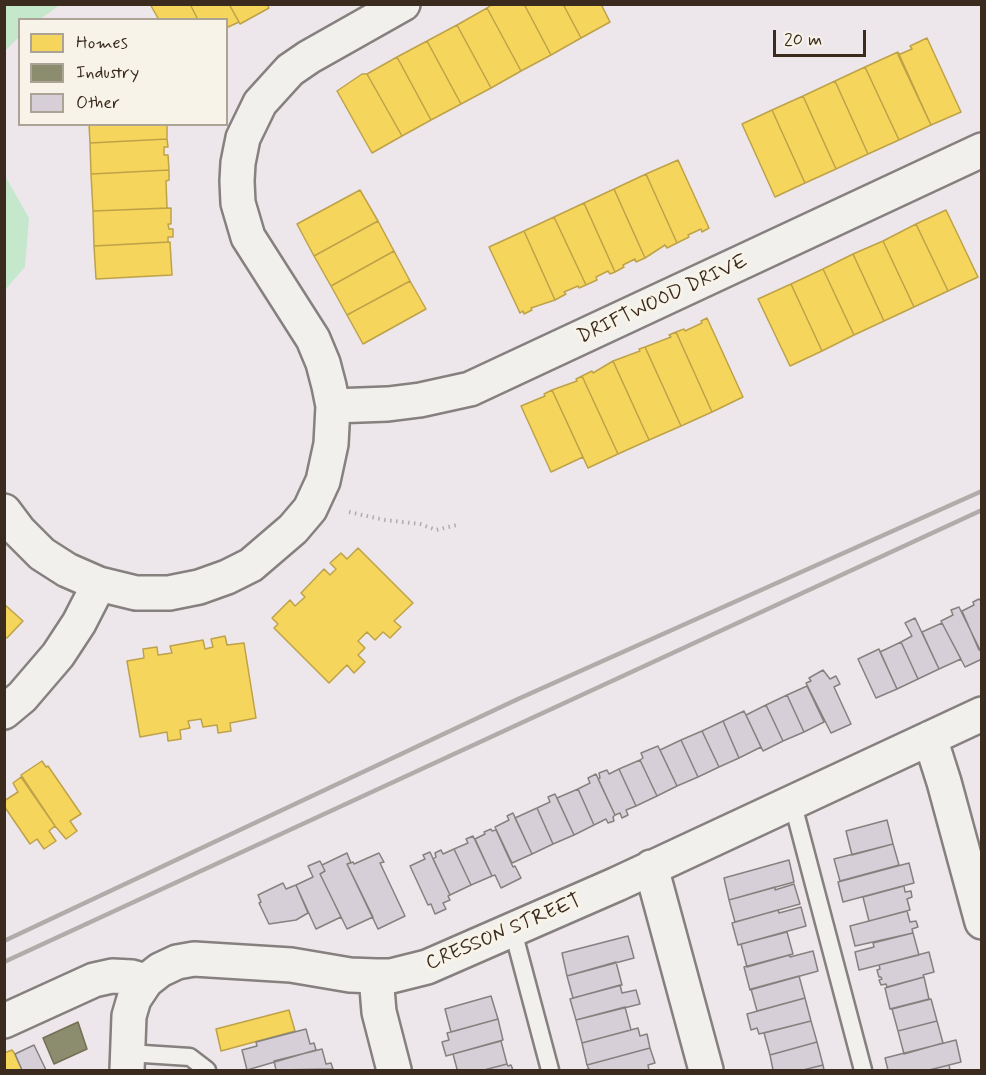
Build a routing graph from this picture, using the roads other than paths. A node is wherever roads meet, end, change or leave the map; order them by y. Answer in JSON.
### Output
{"nodes":[{"id":1,"x":403,"y":4,"type":"edge"},
{"id":2,"x":981,"y":150,"type":"edge"},
{"id":3,"x":333,"y":406,"type":"junction"},
{"id":4,"x":4,"y":511,"type":"edge"},
{"id":5,"x":99,"y":584,"type":"junction"},
{"id":6,"x":4,"y":712,"type":"edge"},
{"id":7,"x":981,"y":714,"type":"edge"},
{"id":8,"x":930,"y":738,"type":"junction"},
{"id":9,"x":792,"y":801,"type":"junction"},
{"id":10,"x":651,"y":867,"type":"junction"},
{"id":11,"x":981,"y":922,"type":"edge"},
{"id":12,"x":513,"y":931,"type":"junction"},
{"id":13,"x":376,"y":976,"type":"junction"},
{"id":14,"x":146,"y":981,"type":"junction"},
{"id":15,"x":4,"y":1021,"type":"edge"},
{"id":16,"x":127,"y":1062,"type":"edge"},
{"id":17,"x":207,"y":1071,"type":"edge"},
{"id":18,"x":394,"y":1071,"type":"edge"},
{"id":19,"x":550,"y":1071,"type":"edge"},
{"id":20,"x":706,"y":1071,"type":"edge"},
{"id":21,"x":863,"y":1071,"type":"edge"}],
"edges":[{"from":1,"to":3,"type":"street"},
{"from":2,"to":3,"type":"street","name":"DRIFTWOOD DRIVE"},
{"from":3,"to":5,"type":"street"},
{"from":4,"to":5,"type":"street"},
{"from":5,"to":6,"type":"street"},
{"from":7,"to":8,"type":"street","name":"CRESSON STREET"},
{"from":8,"to":9,"type":"street","name":"CRESSON STREET"},
{"from":8,"to":11,"type":"street"},
{"from":9,"to":10,"type":"street","name":"CRESSON STREET"},
{"from":9,"to":21,"type":"lane"},
{"from":10,"to":12,"type":"street","name":"CRESSON STREET"},
{"from":10,"to":20,"type":"street"},
{"from":12,"to":13,"type":"street","name":"CRESSON STREET"},
{"from":12,"to":19,"type":"lane"},
{"from":13,"to":14,"type":"street","name":"CRESSON STREET"},
{"from":13,"to":18,"type":"street"},
{"from":14,"to":15,"type":"street"},
{"from":14,"to":16,"type":"street"},
{"from":16,"to":17,"type":"lane"}]}
